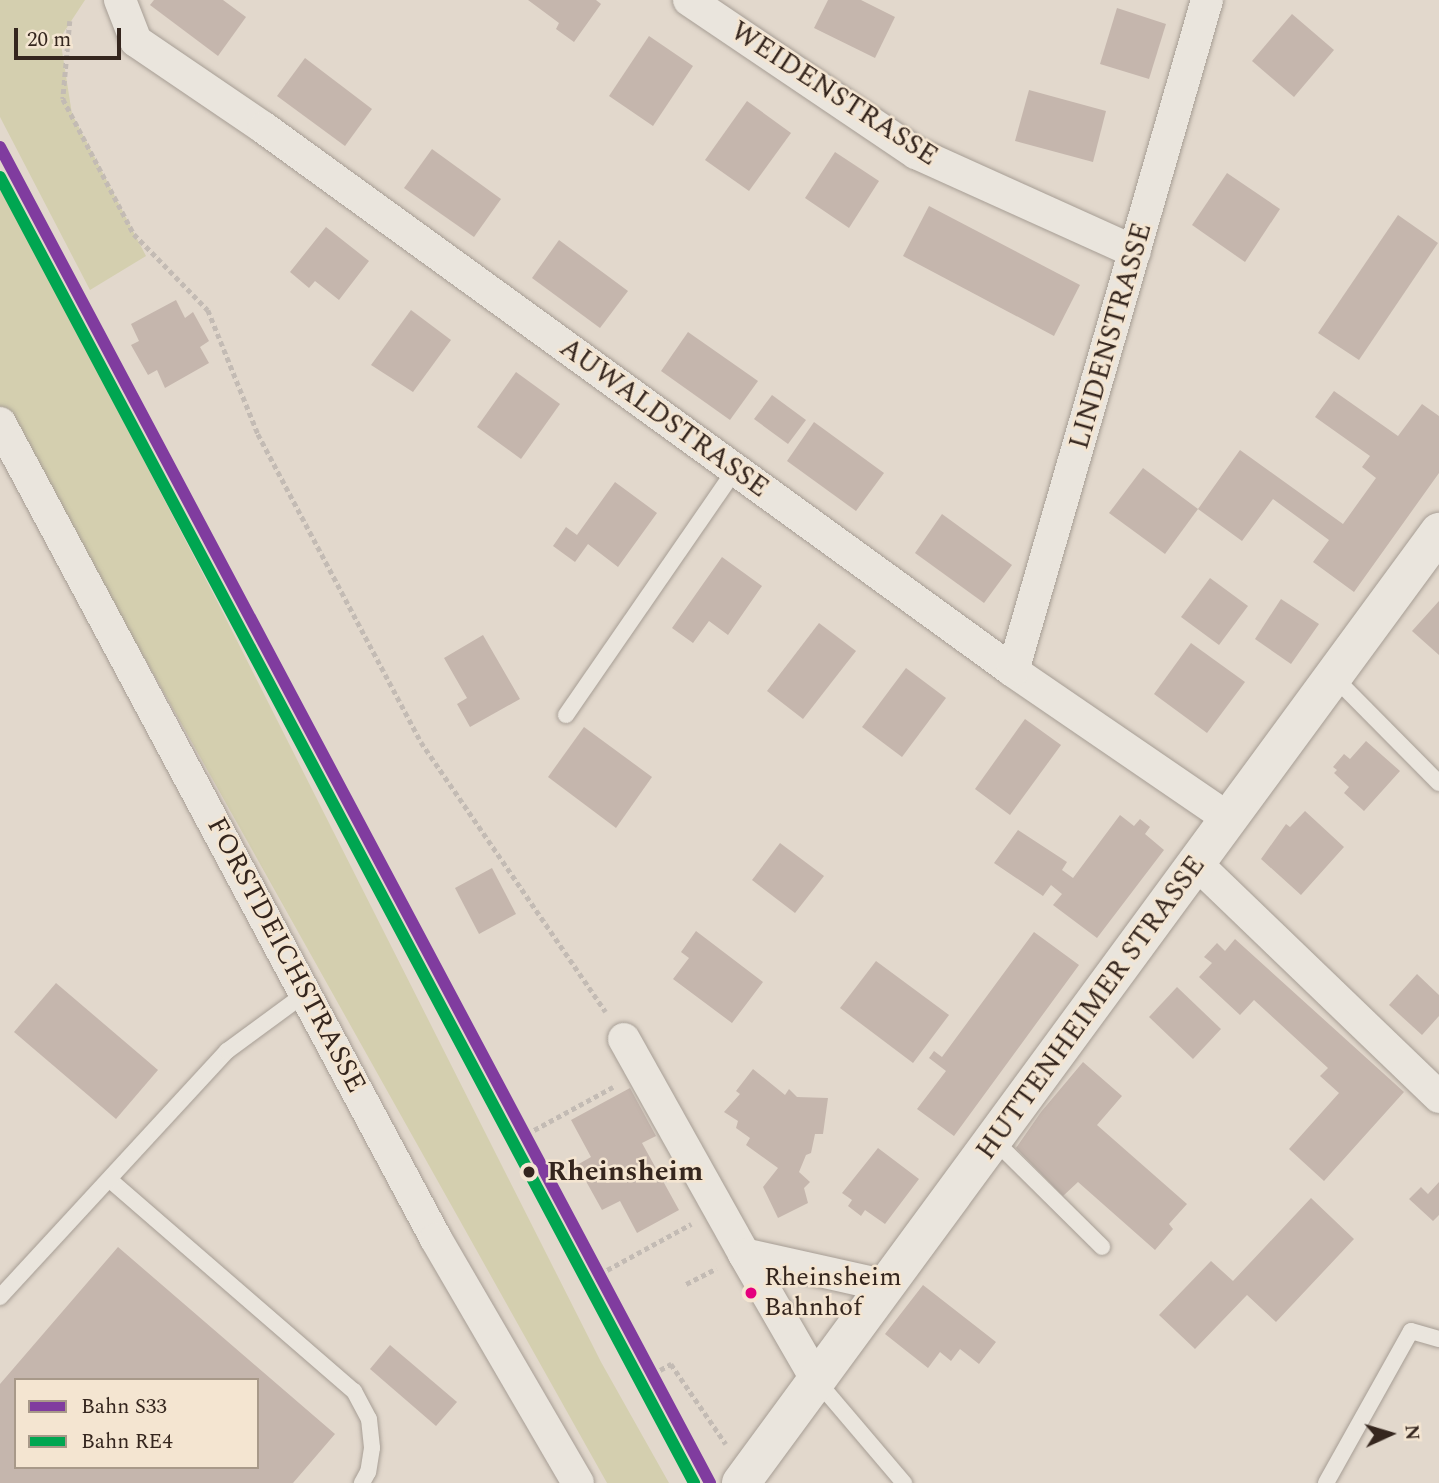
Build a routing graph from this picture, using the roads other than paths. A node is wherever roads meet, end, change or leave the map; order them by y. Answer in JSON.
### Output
{"nodes":[{"id":1,"x":120,"y":0,"type":"edge"},
{"id":2,"x":1207,"y":0,"type":"edge"},
{"id":3,"x":709,"y":6,"type":"edge"},
{"id":4,"x":1135,"y":252,"type":"junction"},
{"id":5,"x":0,"y":423,"type":"edge"},
{"id":6,"x":735,"y":470,"type":"junction"},
{"id":7,"x":1439,"y":532,"type":"edge"},
{"id":8,"x":1013,"y":671,"type":"junction"},
{"id":9,"x":1334,"y":677,"type":"junction"},
{"id":10,"x":566,"y":715,"type":"dead end"},
{"id":11,"x":1439,"y":783,"type":"edge"},
{"id":12,"x":1228,"y":819,"type":"junction"},
{"id":13,"x":1197,"y":864,"type":"junction"},
{"id":14,"x":306,"y":993,"type":"junction"},
{"id":15,"x":625,"y":1039,"type":"road end"},
{"id":16,"x":1439,"y":1097,"type":"edge"},
{"id":17,"x":994,"y":1140,"type":"junction"},
{"id":18,"x":110,"y":1180,"type":"junction"},
{"id":19,"x":1102,"y":1247,"type":"dead end"},
{"id":20,"x":744,"y":1254,"type":"junction"},
{"id":21,"x":887,"y":1286,"type":"junction"},
{"id":22,"x":0,"y":1297,"type":"edge"},
{"id":23,"x":1439,"y":1339,"type":"edge"},
{"id":24,"x":818,"y":1382,"type":"junction"},
{"id":25,"x":736,"y":1466,"type":"edge"},
{"id":26,"x":362,"y":1483,"type":"edge"},
{"id":27,"x":578,"y":1483,"type":"edge"},
{"id":28,"x":904,"y":1483,"type":"edge"},
{"id":29,"x":1326,"y":1483,"type":"edge"}],
"edges":[{"from":1,"to":6,"type":"street","name":"AUWALDSTRASSE"},
{"from":2,"to":4,"type":"street","name":"LINDENSTRASSE"},
{"from":3,"to":4,"type":"street","name":"WEIDENSTRASSE"},
{"from":4,"to":8,"type":"street","name":"LINDENSTRASSE"},
{"from":5,"to":14,"type":"street","name":"FORSTDEICHSTRASSE"},
{"from":6,"to":8,"type":"street","name":"AUWALDSTRASSE"},
{"from":6,"to":10,"type":"lane"},
{"from":7,"to":9,"type":"street","name":"HUTTENHEIMER STRASSE"},
{"from":8,"to":12,"type":"street","name":"AUWALDSTRASSE"},
{"from":9,"to":11,"type":"lane"},
{"from":9,"to":12,"type":"street","name":"HUTTENHEIMER STRASSE"},
{"from":12,"to":13,"type":"street","name":"HUTTENHEIMER STRASSE"},
{"from":13,"to":16,"type":"street"},
{"from":13,"to":17,"type":"street","name":"HUTTENHEIMER STRASSE"},
{"from":14,"to":18,"type":"lane"},
{"from":14,"to":27,"type":"street","name":"FORSTDEICHSTRASSE"},
{"from":15,"to":20,"type":"street"},
{"from":17,"to":19,"type":"lane"},
{"from":17,"to":21,"type":"street","name":"HUTTENHEIMER STRASSE"},
{"from":18,"to":22,"type":"lane"},
{"from":18,"to":26,"type":"lane"},
{"from":20,"to":21,"type":"street"},
{"from":20,"to":24,"type":"street"},
{"from":21,"to":24,"type":"street","name":"HUTTENHEIMER STRASSE"},
{"from":23,"to":29,"type":"lane"},
{"from":24,"to":25,"type":"street","name":"HUTTENHEIMER STRASSE"},
{"from":24,"to":28,"type":"lane"}]}
